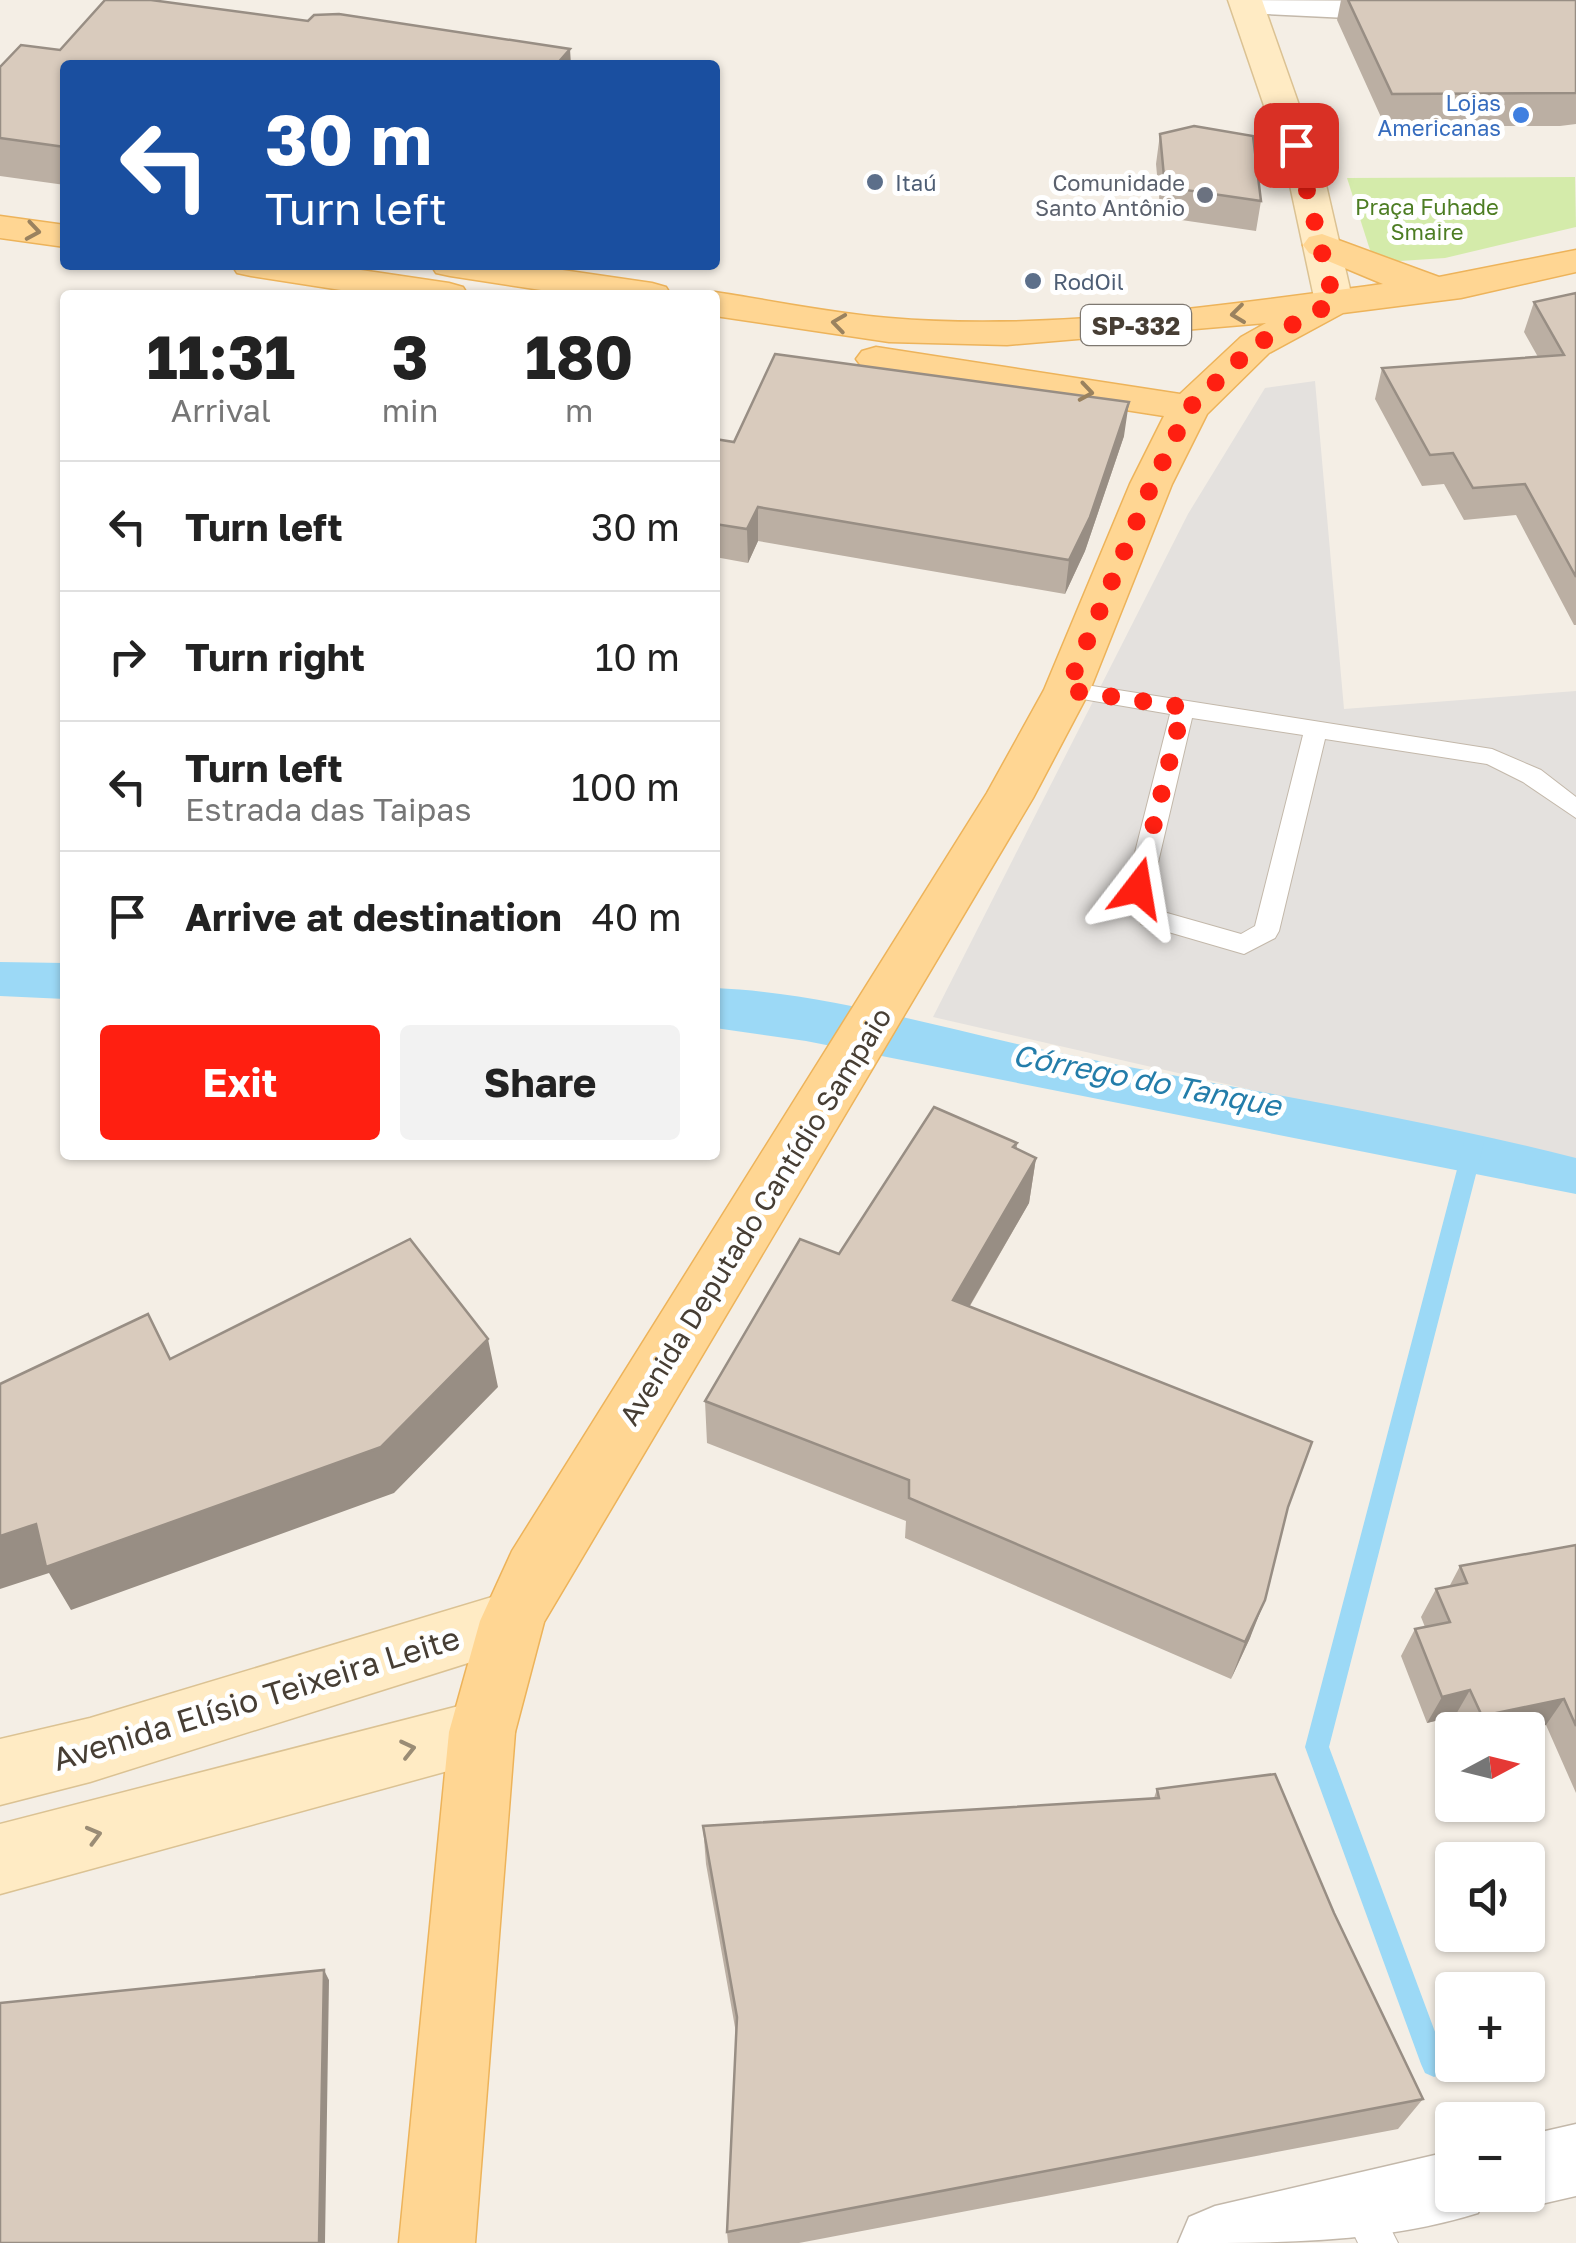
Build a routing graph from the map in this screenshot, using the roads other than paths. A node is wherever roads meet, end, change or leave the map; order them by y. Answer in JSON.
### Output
{"nodes":[{"id":1,"x":1246,"y":2,"type":"edge"},
{"id":2,"x":1450,"y":12,"type":"edge"},
{"id":3,"x":0,"y":198,"type":"edge"},
{"id":4,"x":60,"y":207,"type":"edge"},
{"id":5,"x":0,"y":227,"type":"edge"},
{"id":6,"x":60,"y":235,"type":"edge"},
{"id":7,"x":1322,"y":246,"type":"junction"},
{"id":8,"x":1576,"y":260,"type":"edge"},
{"id":9,"x":284,"y":270,"type":"edge"},
{"id":10,"x":484,"y":270,"type":"edge"},
{"id":11,"x":1438,"y":288,"type":"junction"},
{"id":12,"x":416,"y":290,"type":"edge"},
{"id":13,"x":618,"y":290,"type":"edge"},
{"id":14,"x":1576,"y":296,"type":"edge"},
{"id":15,"x":1334,"y":302,"type":"junction"},
{"id":16,"x":720,"y":305,"type":"edge"},
{"id":17,"x":720,"y":337,"type":"edge"},
{"id":18,"x":1255,"y":345,"type":"junction"},
{"id":19,"x":851,"y":356,"type":"junction"},
{"id":20,"x":1189,"y":408,"type":"junction"},
{"id":21,"x":1067,"y":690,"type":"junction"},
{"id":22,"x":1183,"y":707,"type":"junction"},
{"id":23,"x":1316,"y":729,"type":"junction"},
{"id":24,"x":1576,"y":809,"type":"edge"},
{"id":25,"x":512,"y":1621,"type":"junction"},
{"id":26,"x":482,"y":1732,"type":"junction"},
{"id":27,"x":0,"y":1772,"type":"edge"},
{"id":28,"x":0,"y":1859,"type":"edge"},
{"id":29,"x":1576,"y":2160,"type":"edge"},
{"id":30,"x":1545,"y":2166,"type":"edge"},
{"id":31,"x":1435,"y":2195,"type":"edge"},
{"id":32,"x":1369,"y":2225,"type":"edge"},
{"id":33,"x":437,"y":2243,"type":"edge"},
{"id":34,"x":1215,"y":2243,"type":"edge"}],
"edges":[{"from":1,"to":2,"type":"street"},
{"from":1,"to":7,"type":"main road"},
{"from":3,"to":4,"type":"main road"},
{"from":5,"to":6,"type":"main road","one_way":true},
{"from":7,"to":11,"type":"main road"},
{"from":7,"to":15,"type":"main road"},
{"from":8,"to":11,"type":"main road","number":"SP-332"},
{"from":9,"to":12,"type":"main road"},
{"from":10,"to":13,"type":"main road"},
{"from":11,"to":15,"type":"main road","number":"SP-332"},
{"from":14,"to":18,"type":"main road","number":"SP-332"},
{"from":15,"to":16,"type":"main road","number":"SP-332","one_way":true},
{"from":15,"to":18,"type":"main road","name":"Avenida Deputado Cantídio Sampaio"},
{"from":17,"to":19,"type":"main road","number":"SP-332"},
{"from":18,"to":19,"type":"main road","number":"SP-332"},
{"from":18,"to":20,"type":"main road","name":"Avenida Deputado Cantídio Sampaio"},
{"from":19,"to":20,"type":"main road","one_way":true},
{"from":20,"to":21,"type":"main road","name":"Avenida Deputado Cantídio Sampaio"},
{"from":21,"to":22,"type":"lane"},
{"from":21,"to":25,"type":"main road","name":"Avenida Deputado Cantídio Sampaio"},
{"from":22,"to":23,"type":"lane"},
{"from":22,"to":23,"type":"lane"},
{"from":23,"to":24,"type":"lane"},
{"from":25,"to":26,"type":"main road","name":"Avenida Deputado Cantídio Sampaio"},
{"from":25,"to":27,"type":"main road","name":"Avenida Elísio Teixeira Leite"},
{"from":28,"to":26,"type":"main road","one_way":true},
{"from":26,"to":33,"type":"main road","name":"Avenida Deputado Cantídio Sampaio"},
{"from":29,"to":30,"type":"street"},
{"from":31,"to":32,"type":"street"},
{"from":32,"to":34,"type":"street"}]}
